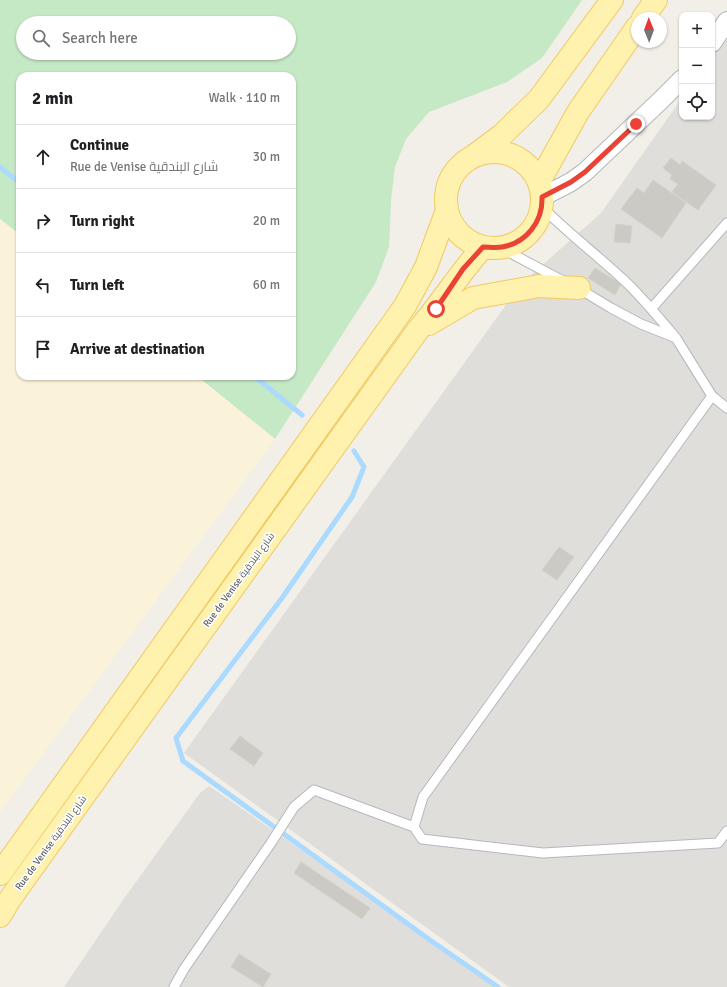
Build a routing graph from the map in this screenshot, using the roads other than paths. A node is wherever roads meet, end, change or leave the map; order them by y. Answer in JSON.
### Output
{"nodes":[{"id":1,"x":612,"y":0,"type":"edge"},
{"id":2,"x":656,"y":0,"type":"edge"},
{"id":3,"x":648,"y":12,"type":"edge"},
{"id":4,"x":727,"y":21,"type":"edge"},
{"id":5,"x":631,"y":36,"type":"edge"},
{"id":6,"x":715,"y":39,"type":"edge"},
{"id":7,"x":679,"y":82,"type":"edge"},
{"id":8,"x":473,"y":157,"type":"junction"},
{"id":9,"x":541,"y":196,"type":"junction"},
{"id":10,"x":447,"y":210,"type":"junction"},
{"id":11,"x":727,"y":223,"type":"edge"},
{"id":12,"x":492,"y":247,"type":"junction"},
{"id":13,"x":579,"y":288,"type":"junction"},
{"id":14,"x":651,"y":309,"type":"junction"},
{"id":15,"x":418,"y":330,"type":"junction"},
{"id":16,"x":676,"y":338,"type":"junction"},
{"id":17,"x":712,"y":396,"type":"junction"},
{"id":18,"x":727,"y":408,"type":"edge"},
{"id":19,"x":414,"y":827,"type":"junction"},
{"id":20,"x":727,"y":831,"type":"edge"},
{"id":21,"x":0,"y":874,"type":"edge"},
{"id":22,"x":0,"y":916,"type":"edge"},
{"id":23,"x":174,"y":987,"type":"edge"}],
"edges":[{"from":1,"to":8,"type":"main road"},
{"from":2,"to":3,"type":"main road"},
{"from":4,"to":6,"type":"street"},
{"from":5,"to":9,"type":"main road"},
{"from":7,"to":9,"type":"street"},
{"from":8,"to":9,"type":"main road"},
{"from":8,"to":10,"type":"main road"},
{"from":9,"to":12,"type":"main road"},
{"from":9,"to":14,"type":"lane"},
{"from":10,"to":12,"type":"main road"},
{"from":10,"to":21,"type":"main road"},
{"from":11,"to":14,"type":"lane"},
{"from":12,"to":13,"type":"lane"},
{"from":12,"to":15,"type":"main road","name":"Rue de Venise شارع البندقية"},
{"from":13,"to":15,"type":"main road"},
{"from":13,"to":16,"type":"lane"},
{"from":14,"to":16,"type":"lane"},
{"from":15,"to":22,"type":"main road","name":"Rue de Venise شارع البندقية"},
{"from":16,"to":17,"type":"lane"},
{"from":17,"to":18,"type":"lane"},
{"from":17,"to":19,"type":"lane"},
{"from":19,"to":20,"type":"lane"},
{"from":19,"to":23,"type":"lane"}]}
